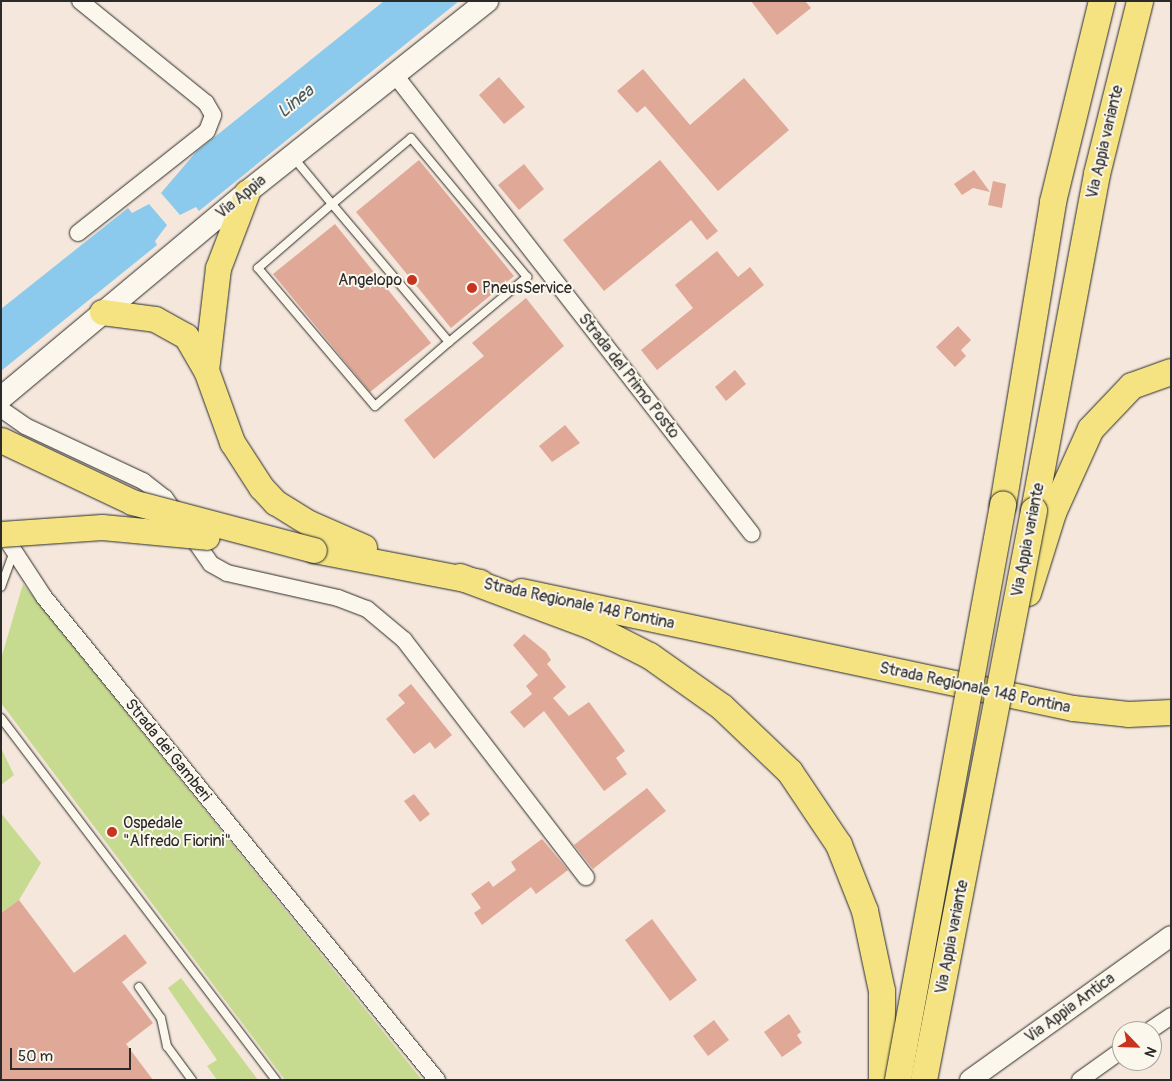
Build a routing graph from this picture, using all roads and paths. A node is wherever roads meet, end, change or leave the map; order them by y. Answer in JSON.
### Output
{"nodes":[{"id":1,"x":80,"y":1,"type":"edge"},
{"id":2,"x":487,"y":1,"type":"edge"},
{"id":3,"x":1102,"y":1,"type":"edge"},
{"id":4,"x":1140,"y":1,"type":"edge"},
{"id":5,"x":395,"y":75,"type":"junction"},
{"id":6,"x":292,"y":155,"type":"junction"},
{"id":7,"x":247,"y":192,"type":"junction"},
{"id":8,"x":332,"y":204,"type":"junction"},
{"id":9,"x":78,"y":233,"type":"dead end"},
{"id":10,"x":102,"y":312,"type":"junction"},
{"id":11,"x":449,"y":342,"type":"junction"},
{"id":12,"x":206,"y":370,"type":"junction"},
{"id":13,"x":1171,"y":372,"type":"edge"},
{"id":14,"x":1,"y":398,"type":"edge"},
{"id":15,"x":1,"y":409,"type":"edge"},
{"id":16,"x":1,"y":440,"type":"edge"},
{"id":17,"x":1043,"y":512,"type":"junction"},
{"id":18,"x":752,"y":534,"type":"dead end"},
{"id":19,"x":5,"y":540,"type":"edge"},
{"id":20,"x":314,"y":550,"type":"junction"},
{"id":21,"x":460,"y":578,"type":"junction"},
{"id":22,"x":1,"y":587,"type":"edge"},
{"id":23,"x":1171,"y":712,"type":"edge"},
{"id":24,"x":1,"y":718,"type":"edge"},
{"id":25,"x":586,"y":877,"type":"dead end"},
{"id":26,"x":1171,"y":936,"type":"edge"},
{"id":27,"x":139,"y":987,"type":"dead end"},
{"id":28,"x":1112,"y":1057,"type":"edge"},
{"id":29,"x":192,"y":1080,"type":"edge"},
{"id":30,"x":276,"y":1080,"type":"edge"},
{"id":31,"x":437,"y":1080,"type":"edge"},
{"id":32,"x":882,"y":1080,"type":"edge"},
{"id":33,"x":898,"y":1080,"type":"edge"},
{"id":34,"x":924,"y":1080,"type":"edge"},
{"id":35,"x":970,"y":1080,"type":"edge"},
{"id":36,"x":1080,"y":1080,"type":"edge"}],
"edges":[{"from":1,"to":9,"type":"street"},
{"from":2,"to":5,"type":"main road","name":"Via Appia"},
{"from":3,"to":33,"type":"highway","name":"Via Appia variante","bridge":true},
{"from":4,"to":17,"type":"highway","name":"Via Appia variante"},
{"from":5,"to":6,"type":"main road","name":"Via Appia"},
{"from":5,"to":18,"type":"street","name":"Strada del Primo Posto"},
{"from":6,"to":7,"type":"main road","name":"Via Appia"},
{"from":6,"to":8,"type":"lane"},
{"from":7,"to":10,"type":"main road","name":"Via Appia"},
{"from":7,"to":12,"type":"main road"},
{"from":8,"to":11,"type":"lane"},
{"from":8,"to":11,"type":"lane"},
{"from":8,"to":11,"type":"lane"},
{"from":10,"to":12,"type":"main road"},
{"from":10,"to":14,"type":"main road","name":"Via Appia"},
{"from":12,"to":21,"type":"main road"},
{"from":13,"to":17,"type":"highway"},
{"from":15,"to":25,"type":"street"},
{"from":16,"to":20,"type":"main road","name":"Strada Regionale 148 Pontina","bridge":true},
{"from":17,"to":34,"type":"highway","name":"Via Appia variante","bridge":true},
{"from":19,"to":20,"type":"main road","bridge":true},
{"from":19,"to":22,"type":"lane"},
{"from":19,"to":31,"type":"street","name":"Strada dei Gamberi"},
{"from":20,"to":21,"type":"main road","name":"Strada Regionale 148 Pontina"},
{"from":21,"to":23,"type":"main road","name":"Strada Regionale 148 Pontina"},
{"from":21,"to":32,"type":"highway"},
{"from":24,"to":30,"type":"lane"},
{"from":26,"to":35,"type":"street","name":"Via Appia Antica"},
{"from":27,"to":29,"type":"lane"},
{"from":28,"to":36,"type":"street"}]}
